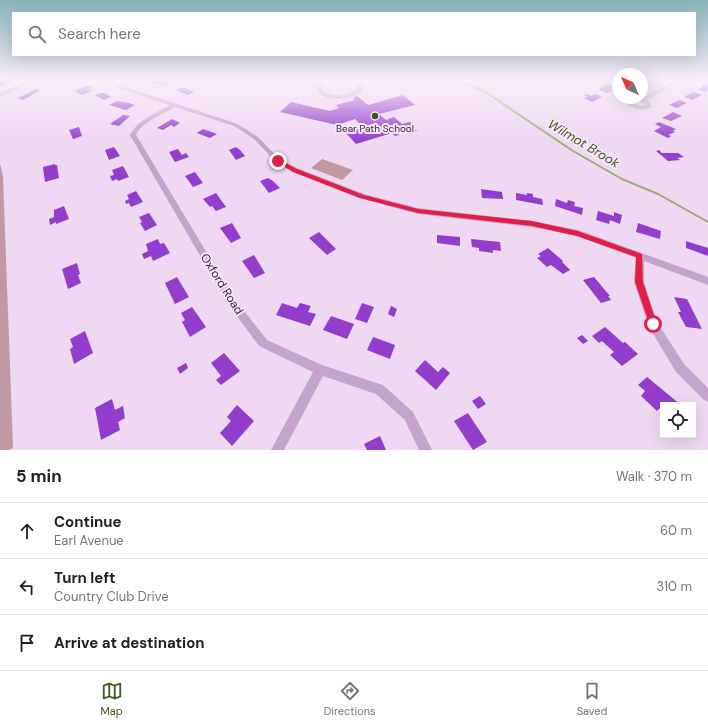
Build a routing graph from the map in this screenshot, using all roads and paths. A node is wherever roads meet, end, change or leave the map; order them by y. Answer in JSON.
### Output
{"nodes":[{"id":1,"x":159,"y":100,"type":"edge"},
{"id":2,"x":175,"y":105,"type":"junction"},
{"id":3,"x":640,"y":256,"type":"junction"},
{"id":4,"x":708,"y":281,"type":"edge"},
{"id":5,"x":320,"y":370,"type":"junction"},
{"id":6,"x":708,"y":396,"type":"edge"},
{"id":7,"x":277,"y":450,"type":"edge"},
{"id":8,"x":426,"y":450,"type":"edge"}],
"edges":[{"from":1,"to":2,"type":"street"},
{"from":2,"to":3,"type":"street"},
{"from":2,"to":5,"type":"street","name":"Oxford Road"},
{"from":3,"to":4,"type":"street"},
{"from":3,"to":6,"type":"street"},
{"from":5,"to":7,"type":"street"},
{"from":5,"to":8,"type":"street"}]}
